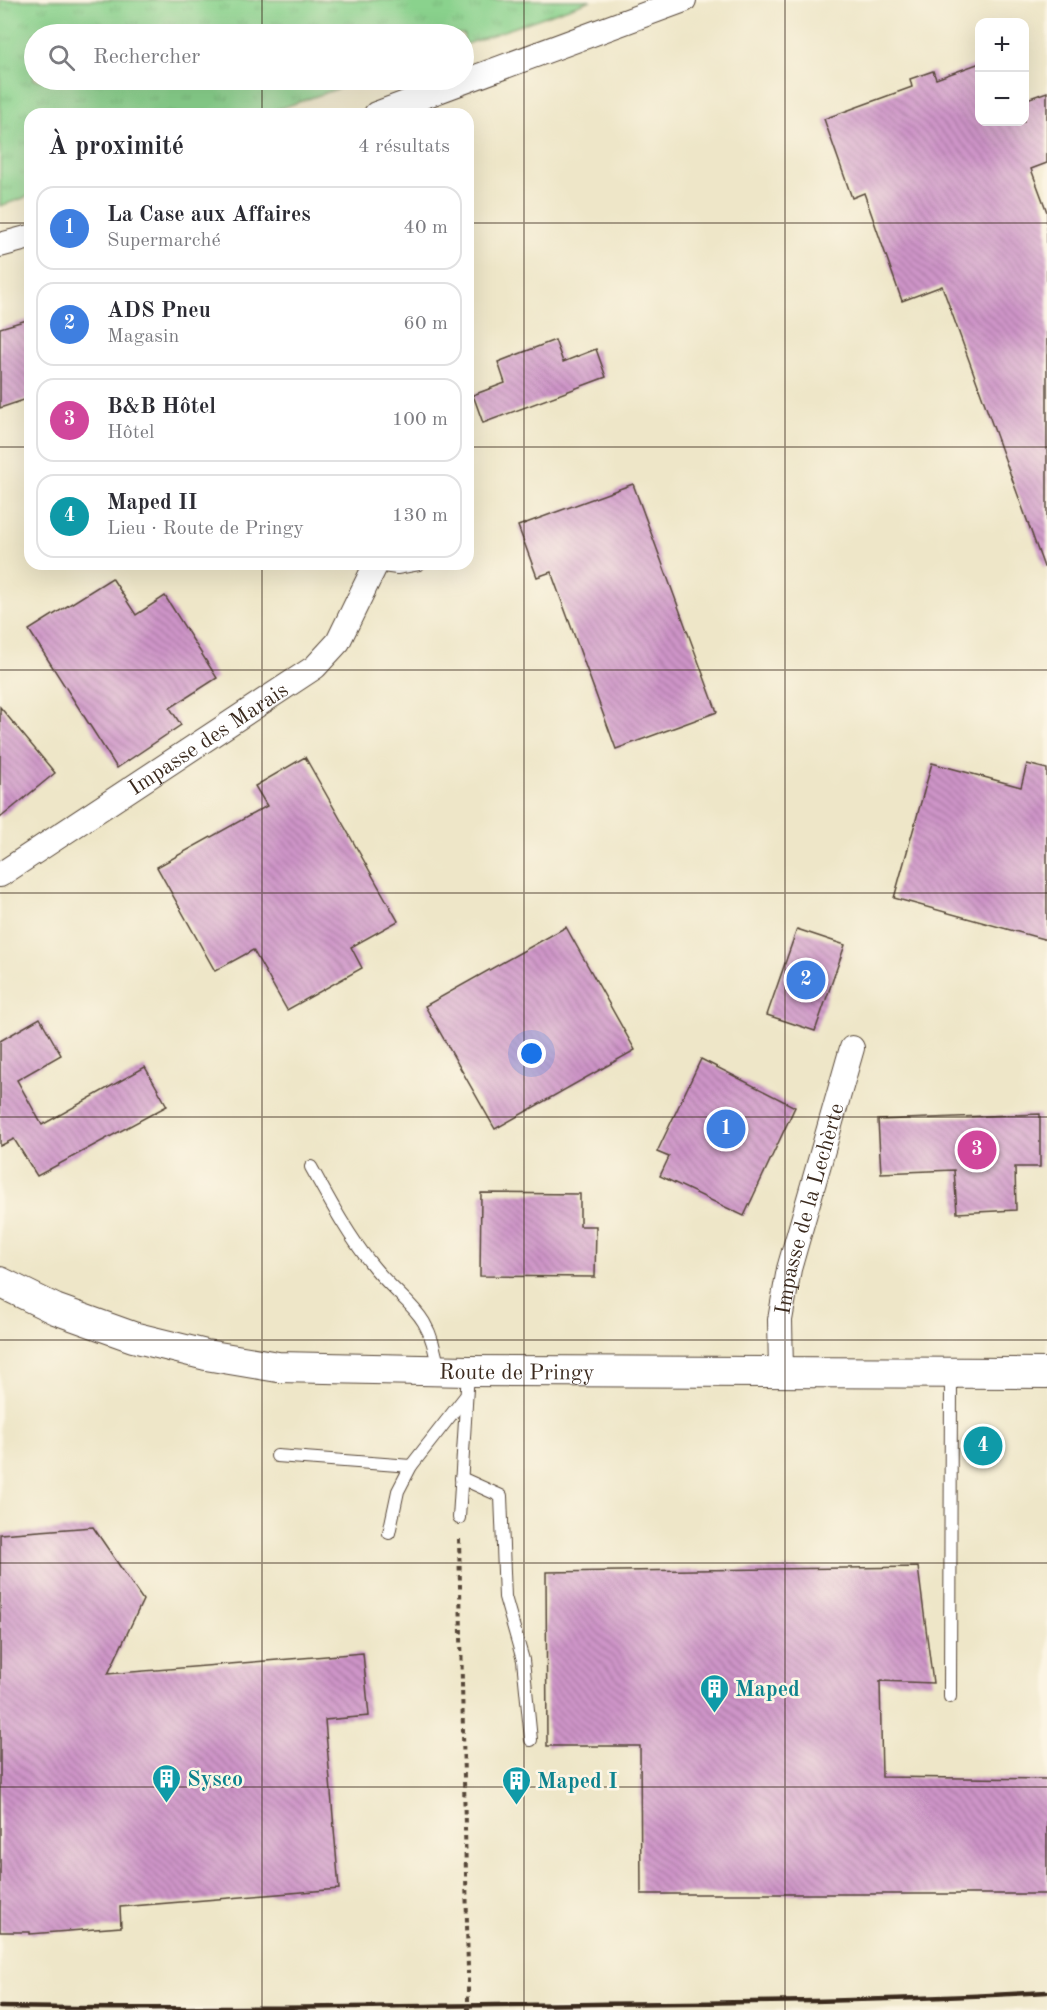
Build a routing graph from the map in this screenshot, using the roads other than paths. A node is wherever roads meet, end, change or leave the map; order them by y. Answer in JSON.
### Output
{"nodes":[{"id":1,"x":684,"y":0,"type":"edge"},
{"id":2,"x":474,"y":78,"type":"edge"},
{"id":3,"x":441,"y":90,"type":"edge"},
{"id":4,"x":392,"y":108,"type":"edge"},
{"id":5,"x":24,"y":239,"type":"edge"},
{"id":6,"x":0,"y":245,"type":"edge"},
{"id":7,"x":373,"y":570,"type":"edge"},
{"id":8,"x":0,"y":875,"type":"edge"},
{"id":9,"x":852,"y":1048,"type":"dead end"},
{"id":10,"x":311,"y":1167,"type":"dead end"},
{"id":11,"x":0,"y":1282,"type":"edge"},
{"id":12,"x":438,"y":1370,"type":"junction"},
{"id":13,"x":781,"y":1371,"type":"junction"},
{"id":14,"x":951,"y":1372,"type":"junction"},
{"id":15,"x":1047,"y":1373,"type":"edge"},
{"id":16,"x":467,"y":1384,"type":"junction"},
{"id":17,"x":277,"y":1456,"type":"dead end"},
{"id":18,"x":411,"y":1466,"type":"junction"},
{"id":19,"x":461,"y":1478,"type":"junction"},
{"id":20,"x":459,"y":1518,"type":"road end"},
{"id":21,"x":389,"y":1533,"type":"dead end"},
{"id":22,"x":950,"y":1697,"type":"dead end"},
{"id":23,"x":531,"y":1740,"type":"dead end"}],
"edges":[{"from":1,"to":2,"type":"street"},
{"from":3,"to":4,"type":"street"},
{"from":5,"to":6,"type":"street"},
{"from":7,"to":8,"type":"street","name":"Impasse des Marais"},
{"from":9,"to":13,"type":"street","name":"Impasse de la Lechèrte"},
{"from":10,"to":12,"type":"lane"},
{"from":11,"to":12,"type":"street","name":"Route de Pringy"},
{"from":12,"to":16,"type":"street","name":"Route de Pringy"},
{"from":13,"to":14,"type":"street","name":"Route de Pringy"},
{"from":13,"to":16,"type":"street","name":"Route de Pringy"},
{"from":14,"to":15,"type":"street","name":"Route de Pringy"},
{"from":14,"to":22,"type":"lane"},
{"from":16,"to":18,"type":"lane"},
{"from":16,"to":19,"type":"lane"},
{"from":17,"to":18,"type":"lane"},
{"from":18,"to":21,"type":"lane"},
{"from":19,"to":20,"type":"lane"},
{"from":19,"to":23,"type":"lane"}]}
